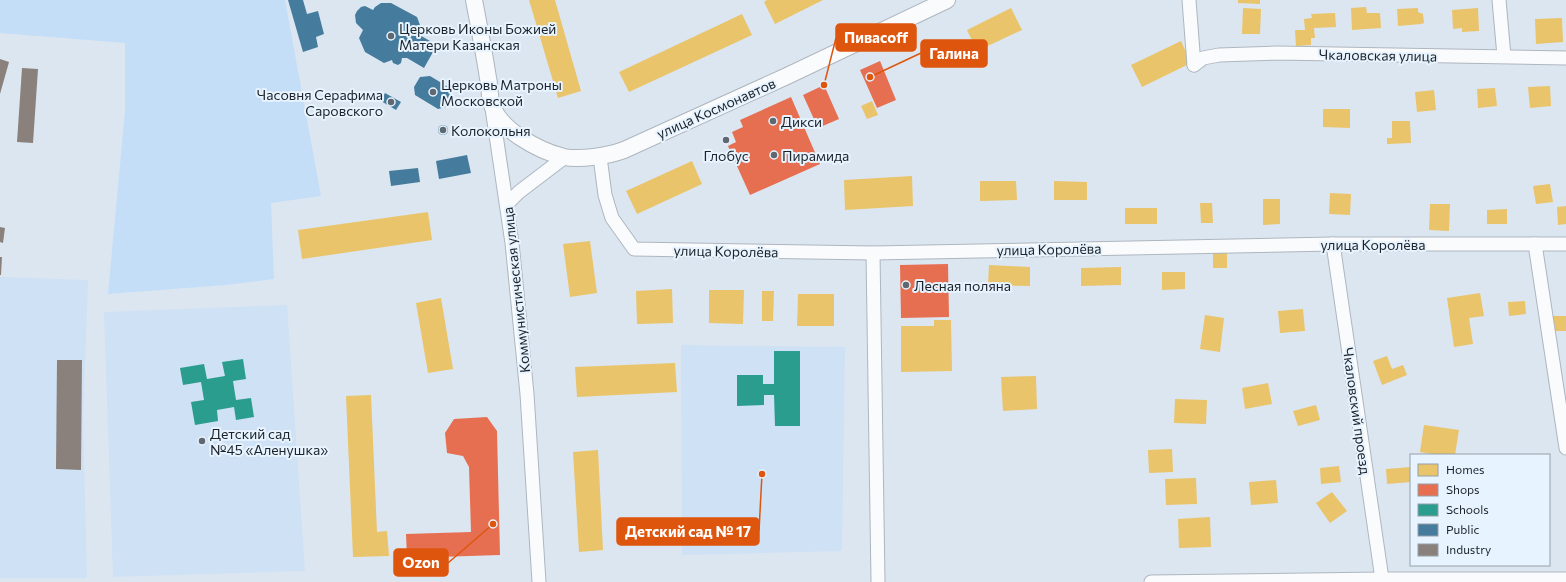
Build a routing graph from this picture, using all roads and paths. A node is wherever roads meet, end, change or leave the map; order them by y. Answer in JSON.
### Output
{"nodes":[{"id":1,"x":474,"y":0,"type":"edge"},
{"id":2,"x":947,"y":0,"type":"edge"},
{"id":3,"x":1190,"y":0,"type":"edge"},
{"id":4,"x":1499,"y":0,"type":"edge"},
{"id":5,"x":1504,"y":56,"type":"junction"},
{"id":6,"x":1566,"y":58,"type":"edge"},
{"id":7,"x":492,"y":105,"type":"junction"},
{"id":8,"x":600,"y":156,"type":"junction"},
{"id":9,"x":565,"y":157,"type":"junction"},
{"id":10,"x":507,"y":204,"type":"junction"},
{"id":11,"x":1333,"y":244,"type":"junction"},
{"id":12,"x":1535,"y":244,"type":"junction"},
{"id":13,"x":1566,"y":244,"type":"edge"},
{"id":14,"x":873,"y":253,"type":"junction"},
{"id":15,"x":1565,"y":426,"type":"edge"},
{"id":16,"x":1566,"y":448,"type":"edge"},
{"id":17,"x":1382,"y":579,"type":"junction"},
{"id":18,"x":1566,"y":579,"type":"edge"},
{"id":19,"x":1494,"y":581,"type":"edge"},
{"id":20,"x":539,"y":582,"type":"edge"},
{"id":21,"x":878,"y":582,"type":"edge"},
{"id":22,"x":1151,"y":582,"type":"edge"}],
"edges":[{"from":1,"to":7,"type":"main road","name":"Коммунистическая улица"},
{"from":2,"to":8,"type":"main road","name":"улица Космонавтов"},
{"from":3,"to":5,"type":"street","name":"Чкаловская улица"},
{"from":4,"to":5,"type":"street"},
{"from":5,"to":6,"type":"street","name":"Чкаловская улица"},
{"from":7,"to":9,"type":"main road","name":"улица Космонавтов"},
{"from":7,"to":10,"type":"street","name":"Коммунистическая улица"},
{"from":8,"to":9,"type":"main road","name":"улица Космонавтов"},
{"from":8,"to":14,"type":"street","name":"улица Королёва"},
{"from":9,"to":10,"type":"street"},
{"from":10,"to":20,"type":"street","name":"Коммунистическая улица"},
{"from":11,"to":12,"type":"street","name":"улица Королёва"},
{"from":11,"to":14,"type":"street","name":"улица Королёва"},
{"from":11,"to":17,"type":"street","name":"Чкаловский проезд"},
{"from":12,"to":13,"type":"street","name":"улица Королёва"},
{"from":12,"to":15,"type":"street"},
{"from":14,"to":21,"type":"street"},
{"from":15,"to":16,"type":"street"},
{"from":17,"to":19,"type":"street"},
{"from":17,"to":22,"type":"street"},
{"from":18,"to":19,"type":"street"}]}
